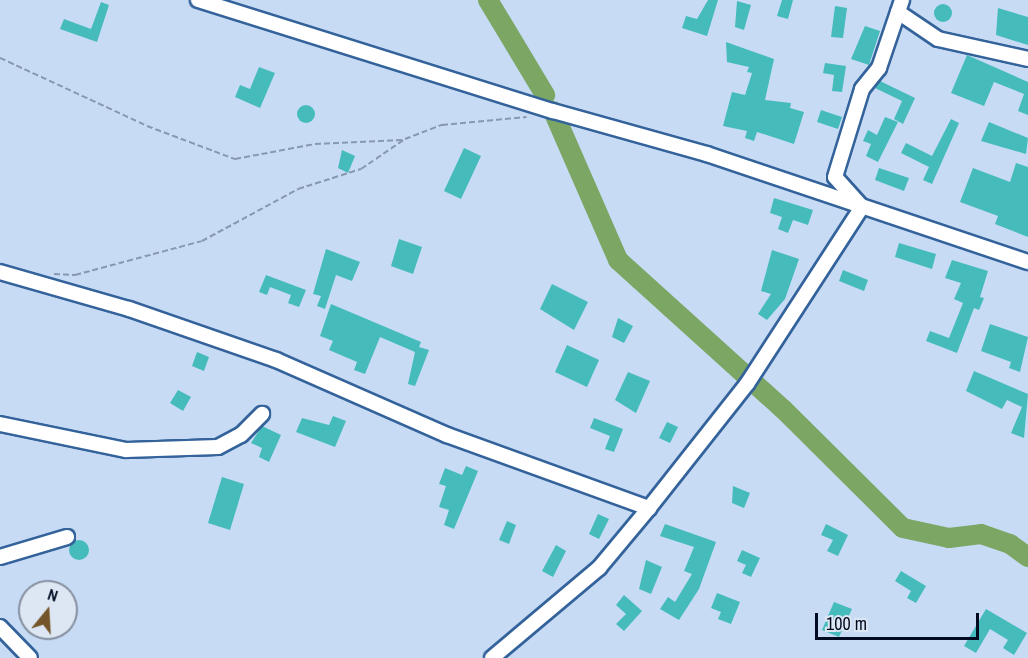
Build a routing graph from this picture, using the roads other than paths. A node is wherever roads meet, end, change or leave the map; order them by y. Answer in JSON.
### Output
{"nodes":[{"id":1,"x":198,"y":0,"type":"edge"},
{"id":2,"x":900,"y":4,"type":"edge"},
{"id":3,"x":1028,"y":58,"type":"edge"},
{"id":4,"x":862,"y":207,"type":"junction"},
{"id":5,"x":1028,"y":262,"type":"edge"},
{"id":6,"x":0,"y":272,"type":"edge"},
{"id":7,"x":262,"y":414,"type":"dead end"},
{"id":8,"x":0,"y":424,"type":"edge"},
{"id":9,"x":650,"y":508,"type":"junction"},
{"id":10,"x":68,"y":537,"type":"dead end"},
{"id":11,"x":0,"y":557,"type":"edge"},
{"id":12,"x":0,"y":627,"type":"edge"},
{"id":13,"x":30,"y":658,"type":"edge"},
{"id":14,"x":492,"y":658,"type":"edge"}],
"edges":[{"from":1,"to":4,"type":"street"},
{"from":2,"to":3,"type":"street"},
{"from":2,"to":4,"type":"street"},
{"from":4,"to":5,"type":"street"},
{"from":4,"to":9,"type":"street"},
{"from":6,"to":9,"type":"street"},
{"from":7,"to":8,"type":"street"},
{"from":9,"to":14,"type":"street"},
{"from":10,"to":11,"type":"street"},
{"from":12,"to":13,"type":"street"}]}
